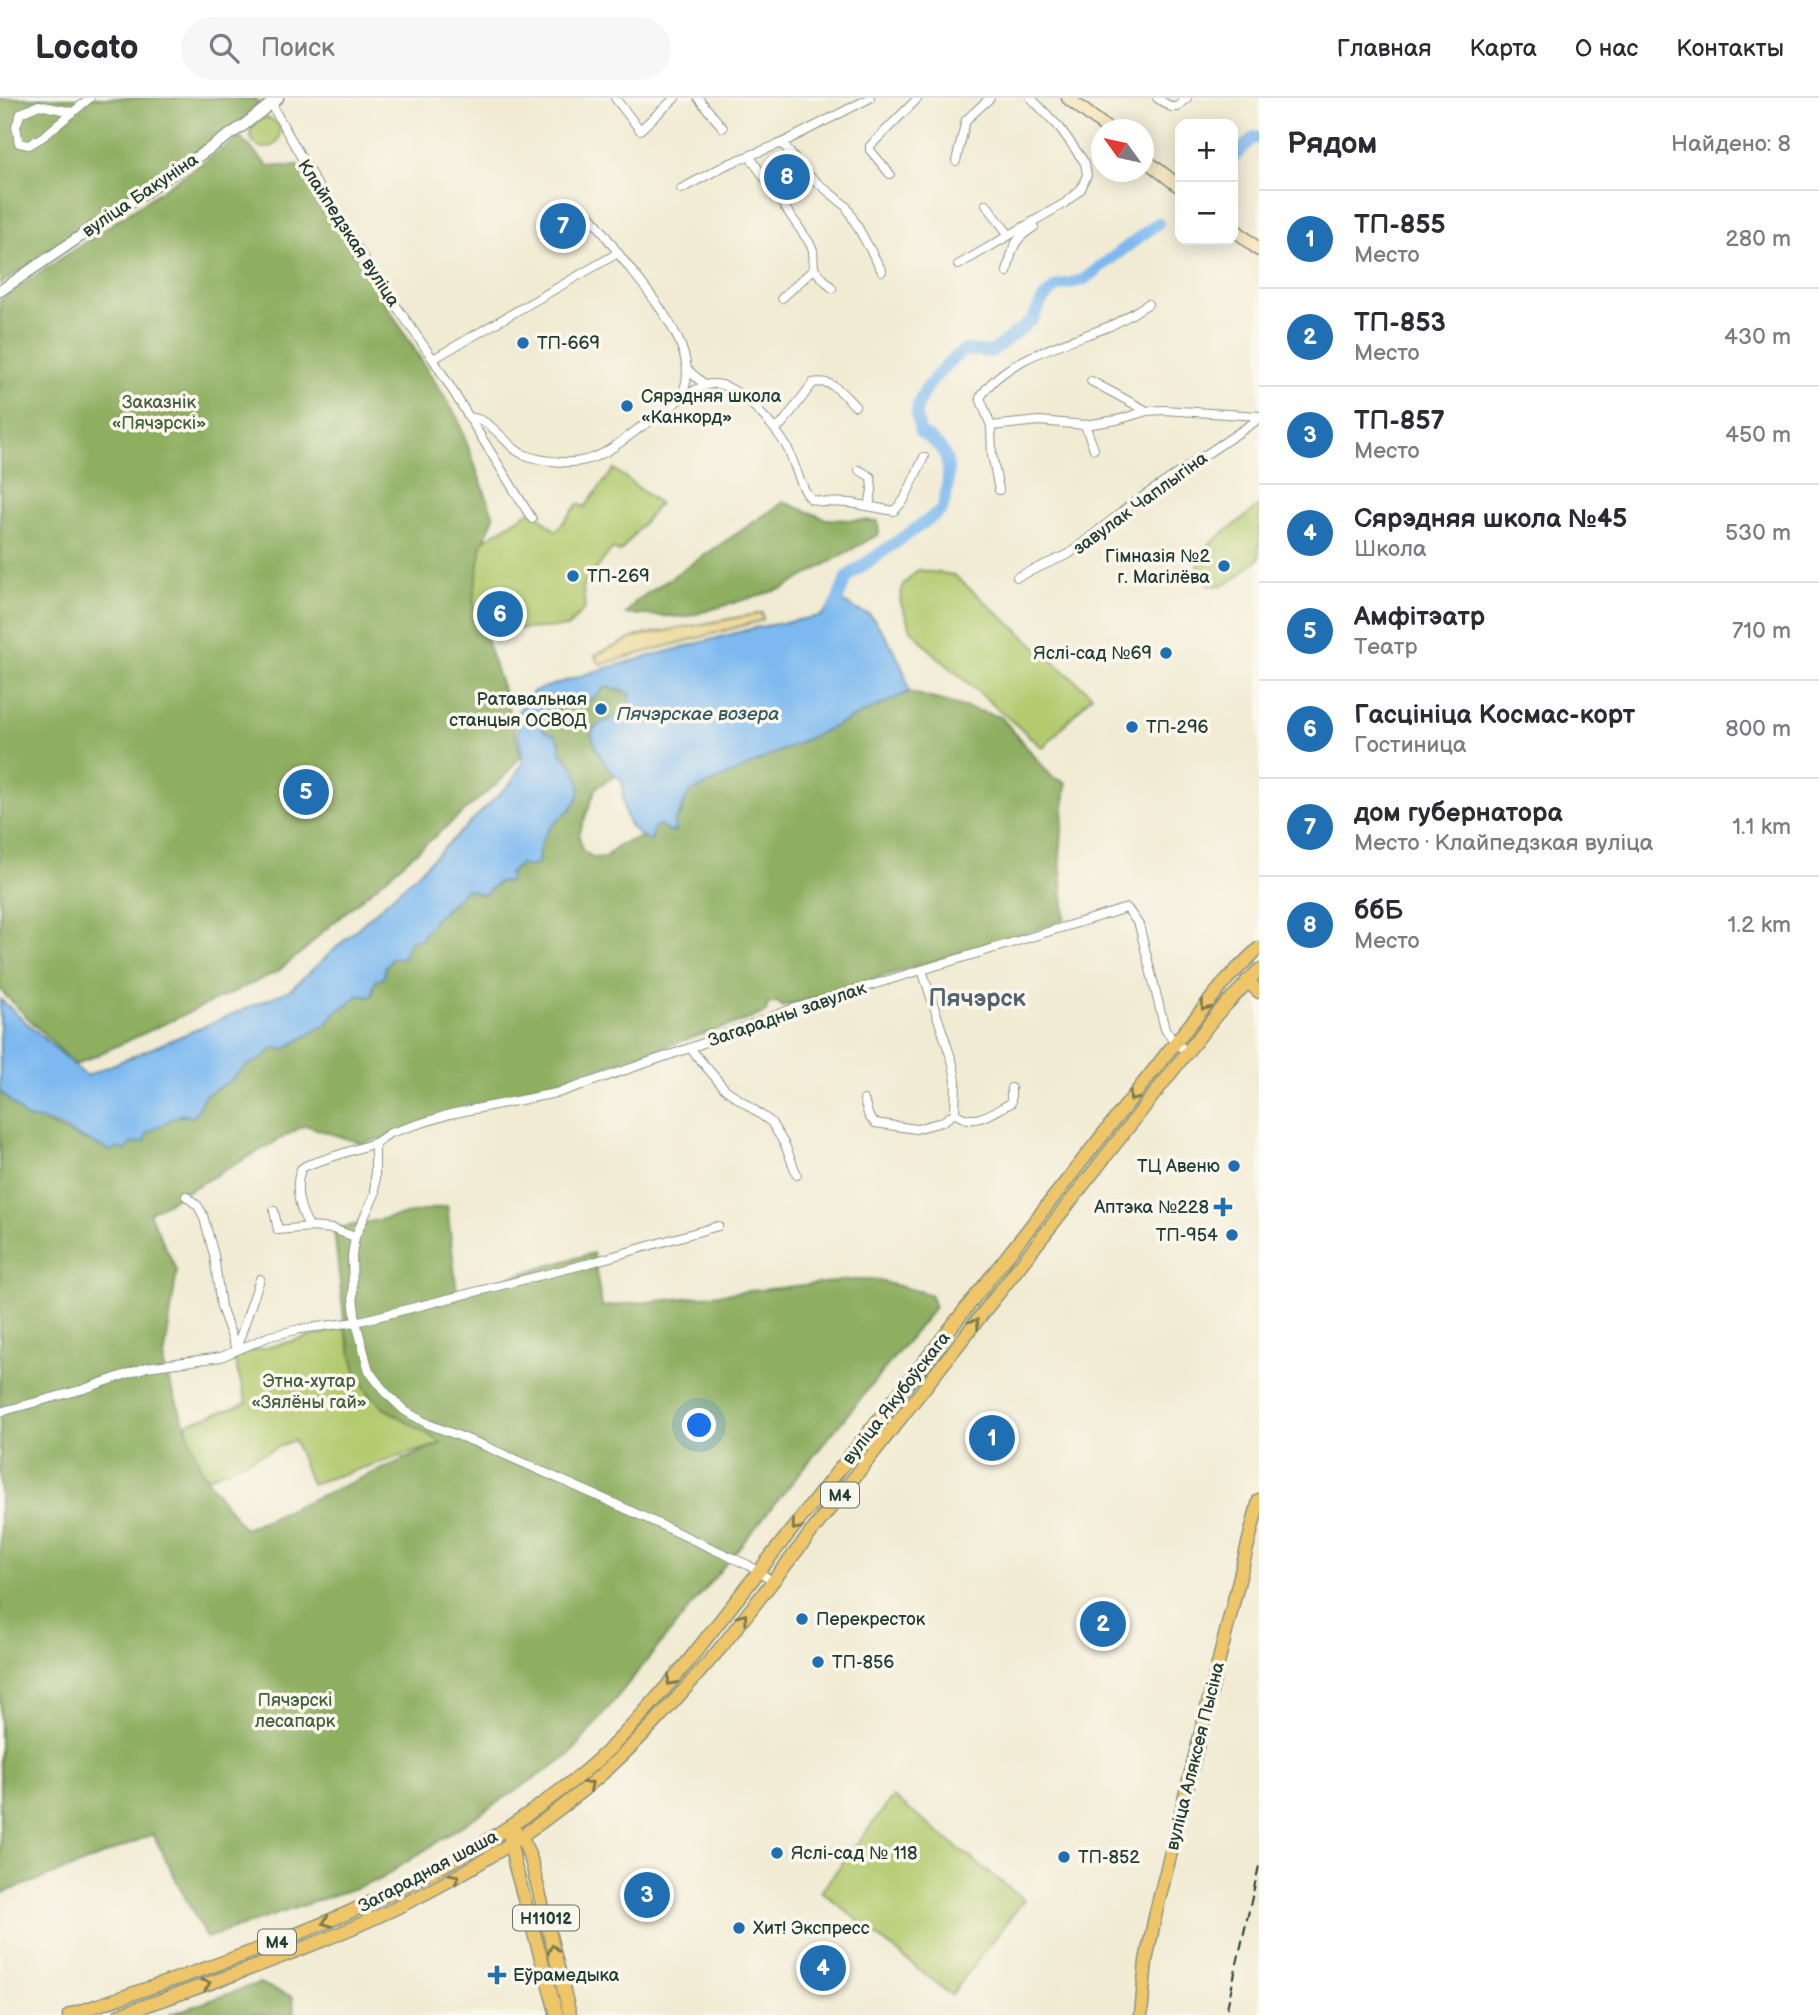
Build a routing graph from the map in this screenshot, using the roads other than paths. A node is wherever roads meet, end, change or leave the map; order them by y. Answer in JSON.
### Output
{"nodes":[{"id":1,"x":90,"y":98,"type":"edge"},
{"id":2,"x":615,"y":98,"type":"edge"},
{"id":3,"x":675,"y":98,"type":"edge"},
{"id":4,"x":698,"y":98,"type":"edge"},
{"id":5,"x":870,"y":98,"type":"edge"},
{"id":6,"x":918,"y":98,"type":"edge"},
{"id":7,"x":990,"y":98,"type":"edge"},
{"id":8,"x":1031,"y":98,"type":"edge"},
{"id":9,"x":1068,"y":98,"type":"edge"},
{"id":10,"x":1157,"y":98,"type":"edge"},
{"id":11,"x":1187,"y":98,"type":"edge"},
{"id":12,"x":275,"y":99,"type":"edge"},
{"id":13,"x":72,"y":111,"type":"junction"},
{"id":14,"x":1095,"y":119,"type":"edge"},
{"id":15,"x":723,"y":128,"type":"dead end"},
{"id":16,"x":782,"y":143,"type":"junction"},
{"id":17,"x":750,"y":157,"type":"junction"},
{"id":18,"x":956,"y":161,"type":"dead end"},
{"id":19,"x":1154,"y":167,"type":"edge"},
{"id":20,"x":890,"y":174,"type":"dead end"},
{"id":21,"x":1175,"y":183,"type":"edge"},
{"id":22,"x":681,"y":189,"type":"dead end"},
{"id":23,"x":986,"y":204,"type":"dead end"},
{"id":24,"x":1046,"y":215,"type":"junction"},
{"id":25,"x":592,"y":217,"type":"dead end"},
{"id":26,"x":1238,"y":233,"type":"edge"},
{"id":27,"x":1009,"y":235,"type":"junction"},
{"id":28,"x":1259,"y":250,"type":"edge"},
{"id":29,"x":618,"y":253,"type":"junction"},
{"id":30,"x":958,"y":265,"type":"dead end"},
{"id":31,"x":814,"y":269,"type":"junction"},
{"id":32,"x":882,"y":271,"type":"dead end"},
{"id":33,"x":1007,"y":272,"type":"dead end"},
{"id":34,"x":832,"y":288,"type":"dead end"},
{"id":35,"x":0,"y":291,"type":"edge"},
{"id":36,"x":782,"y":298,"type":"dead end"},
{"id":37,"x":1148,"y":304,"type":"dead end"},
{"id":38,"x":433,"y":359,"type":"junction"},
{"id":39,"x":687,"y":369,"type":"junction"},
{"id":40,"x":1091,"y":381,"type":"dead end"},
{"id":41,"x":705,"y":385,"type":"junction"},
{"id":42,"x":677,"y":401,"type":"junction"},
{"id":43,"x":855,"y":405,"type":"dead end"},
{"id":44,"x":1146,"y":411,"type":"junction"},
{"id":45,"x":469,"y":417,"type":"junction"},
{"id":46,"x":1259,"y":418,"type":"edge"},
{"id":47,"x":1085,"y":425,"type":"junction"},
{"id":48,"x":991,"y":426,"type":"junction"},
{"id":49,"x":775,"y":429,"type":"junction"},
{"id":50,"x":1094,"y":449,"type":"dead end"},
{"id":51,"x":923,"y":457,"type":"dead end"},
{"id":52,"x":859,"y":470,"type":"dead end"},
{"id":53,"x":999,"y":490,"type":"dead end"},
{"id":54,"x":869,"y":506,"type":"junction"},
{"id":55,"x":532,"y":519,"type":"dead end"},
{"id":56,"x":1017,"y":577,"type":"dead end"},
{"id":57,"x":1259,"y":947,"type":"edge"},
{"id":58,"x":922,"y":970,"type":"junction"},
{"id":59,"x":1259,"y":970,"type":"edge"},
{"id":60,"x":1235,"y":971,"type":"junction"},
{"id":61,"x":1247,"y":981,"type":"junction"},
{"id":62,"x":1259,"y":992,"type":"edge"},
{"id":63,"x":1175,"y":1043,"type":"junction"},
{"id":64,"x":690,"y":1048,"type":"junction"},
{"id":65,"x":1188,"y":1052,"type":"junction"},
{"id":66,"x":1011,"y":1088,"type":"dead end"},
{"id":67,"x":864,"y":1100,"type":"dead end"},
{"id":68,"x":955,"y":1114,"type":"junction"},
{"id":69,"x":375,"y":1143,"type":"junction"},
{"id":70,"x":797,"y":1175,"type":"dead end"},
{"id":71,"x":186,"y":1196,"type":"dead end"},
{"id":72,"x":274,"y":1211,"type":"dead end"},
{"id":73,"x":718,"y":1226,"type":"dead end"},
{"id":74,"x":310,"y":1227,"type":"junction"},
{"id":75,"x":355,"y":1237,"type":"junction"},
{"id":76,"x":260,"y":1279,"type":"dead end"},
{"id":77,"x":356,"y":1322,"type":"junction"},
{"id":78,"x":236,"y":1349,"type":"junction"},
{"id":79,"x":0,"y":1412,"type":"edge"},
{"id":80,"x":1259,"y":1500,"type":"edge"},
{"id":81,"x":760,"y":1571,"type":"junction"},
{"id":82,"x":772,"y":1581,"type":"junction"},
{"id":83,"x":511,"y":1827,"type":"junction"},
{"id":84,"x":516,"y":1840,"type":"junction"},
{"id":85,"x":557,"y":1989,"type":"junction"},
{"id":86,"x":69,"y":2015,"type":"edge"},
{"id":87,"x":119,"y":2015,"type":"edge"},
{"id":88,"x":557,"y":2015,"type":"edge"},
{"id":89,"x":570,"y":2015,"type":"edge"},
{"id":90,"x":1141,"y":2015,"type":"edge"}],
"edges":[{"from":1,"to":13,"type":"street"},
{"from":2,"to":3,"type":"street"},
{"from":4,"to":15,"type":"street"},
{"from":5,"to":16,"type":"street"},
{"from":6,"to":20,"type":"street"},
{"from":7,"to":18,"type":"street"},
{"from":8,"to":24,"type":"street"},
{"from":9,"to":14,"type":"main road"},
{"from":10,"to":11,"type":"street"},
{"from":12,"to":35,"type":"street","name":"вуліца Бакуніна"},
{"from":12,"to":38,"type":"street","name":"Клайпедзкая вуліца"},
{"from":13,"to":13,"type":"street"},
{"from":16,"to":17,"type":"street"},
{"from":16,"to":32,"type":"street"},
{"from":17,"to":22,"type":"street"},
{"from":17,"to":31,"type":"street"},
{"from":19,"to":21,"type":"main road"},
{"from":23,"to":27,"type":"street"},
{"from":24,"to":27,"type":"street"},
{"from":24,"to":33,"type":"street"},
{"from":25,"to":29,"type":"street"},
{"from":26,"to":28,"type":"main road"},
{"from":27,"to":30,"type":"street"},
{"from":29,"to":38,"type":"street"},
{"from":29,"to":39,"type":"street"},
{"from":31,"to":34,"type":"street"},
{"from":31,"to":36,"type":"street"},
{"from":37,"to":48,"type":"street"},
{"from":38,"to":45,"type":"street","name":"Клайпедзкая вуліца"},
{"from":39,"to":41,"type":"street"},
{"from":39,"to":42,"type":"street"},
{"from":40,"to":44,"type":"street"},
{"from":41,"to":42,"type":"street","name":"Клайпедзкая вуліца"},
{"from":41,"to":49,"type":"street"},
{"from":42,"to":45,"type":"street","name":"Клайпедзкая вуліца"},
{"from":43,"to":49,"type":"street"},
{"from":44,"to":46,"type":"street"},
{"from":44,"to":47,"type":"street"},
{"from":45,"to":55,"type":"street","name":"Клайпедзкая вуліца"},
{"from":46,"to":56,"type":"street","name":"завулак Чаплыгіна"},
{"from":47,"to":48,"type":"street"},
{"from":47,"to":50,"type":"street"},
{"from":48,"to":53,"type":"street"},
{"from":49,"to":54,"type":"street"},
{"from":51,"to":54,"type":"street"},
{"from":52,"to":54,"type":"street"},
{"from":57,"to":60,"type":"main road","name":"вуліца Якубоўскага","number":"М4"},
{"from":58,"to":63,"type":"street","name":"Загарадны завулак"},
{"from":58,"to":64,"type":"street","name":"Загарадны завулак"},
{"from":58,"to":68,"type":"street"},
{"from":59,"to":61,"type":"main road","name":"вуліца Якубоўскага","number":"М4"},
{"from":60,"to":61,"type":"main road"},
{"from":60,"to":63,"type":"main road","name":"вуліца Якубоўскага","number":"М4","one_way":true},
{"from":61,"to":62,"type":"main road"},
{"from":61,"to":65,"type":"main road","name":"вуліца Якубоўскага","number":"М4"},
{"from":63,"to":65,"type":"street"},
{"from":63,"to":81,"type":"main road","name":"вуліца Якубоўскага","number":"М4","one_way":true},
{"from":64,"to":69,"type":"street","name":"Загарадны завулак"},
{"from":64,"to":70,"type":"street"},
{"from":82,"to":65,"type":"main road","name":"вуліца Якубоўскага","number":"М4","one_way":true},
{"from":66,"to":68,"type":"street"},
{"from":67,"to":68,"type":"street"},
{"from":69,"to":74,"type":"street","name":"Загарадны завулак"},
{"from":69,"to":75,"type":"street"},
{"from":71,"to":78,"type":"street"},
{"from":72,"to":74,"type":"street"},
{"from":73,"to":77,"type":"street"},
{"from":74,"to":75,"type":"street"},
{"from":75,"to":77,"type":"street"},
{"from":76,"to":78,"type":"street"},
{"from":77,"to":78,"type":"street"},
{"from":77,"to":81,"type":"street"},
{"from":78,"to":79,"type":"street"},
{"from":80,"to":90,"type":"main road","name":"вуліца Аляксея Пысіна"},
{"from":81,"to":82,"type":"street"},
{"from":81,"to":83,"type":"main road","name":"вуліца Якубоўскага","number":"М4","one_way":true},
{"from":84,"to":82,"type":"main road","name":"вуліца Якубоўскага","number":"М4","one_way":true},
{"from":83,"to":84,"type":"main road","number":"Н11012"},
{"from":83,"to":86,"type":"main road","name":"Загарадная шаша","number":"М4","one_way":true},
{"from":84,"to":85,"type":"main road","number":"Н11012"},
{"from":87,"to":84,"type":"main road","name":"Загарадная шаша","number":"М4","one_way":true},
{"from":85,"to":88,"type":"main road","number":"Н11012"},
{"from":85,"to":89,"type":"main road","number":"Н11012"}]}
